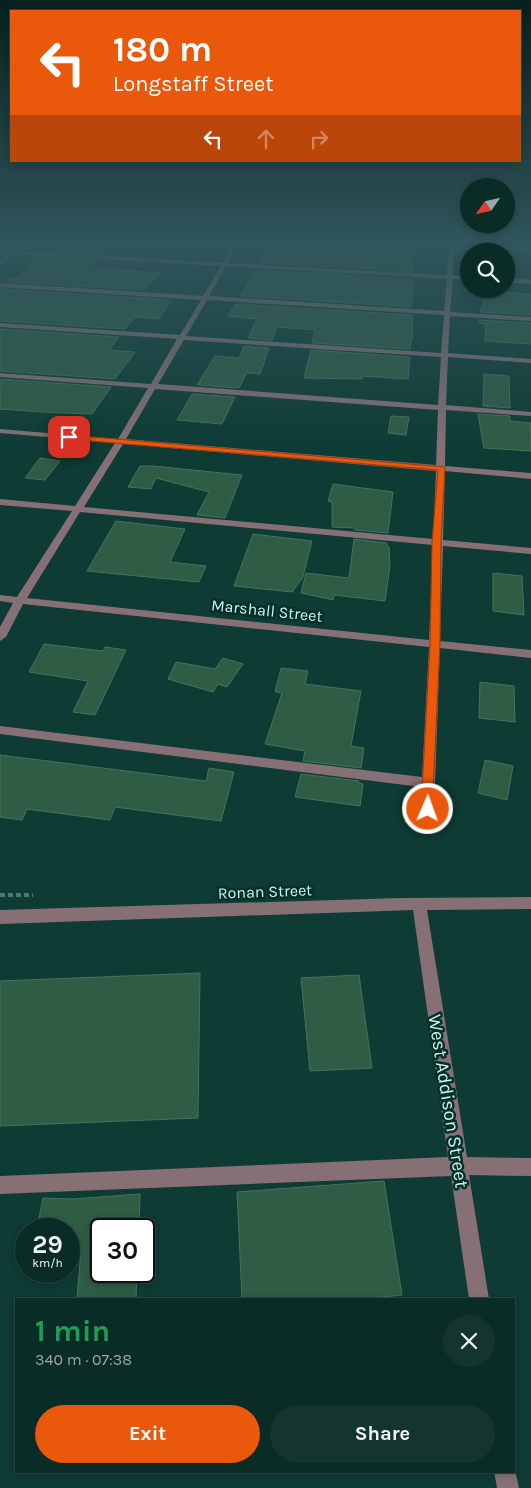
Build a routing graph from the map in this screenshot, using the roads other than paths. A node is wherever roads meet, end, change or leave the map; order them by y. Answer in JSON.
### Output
{"nodes":[{"id":1,"x":195,"y":312,"type":"edge"},
{"id":2,"x":426,"y":312,"type":"edge"},
{"id":3,"x":448,"y":314,"type":"junction"},
{"id":4,"x":531,"y":319,"type":"edge"},
{"id":5,"x":0,"y":325,"type":"edge"},
{"id":6,"x":179,"y":338,"type":"junction"},
{"id":7,"x":445,"y":355,"type":"junction"},
{"id":8,"x":531,"y":361,"type":"edge"},
{"id":9,"x":0,"y":375,"type":"edge"},
{"id":10,"x":152,"y":386,"type":"junction"},
{"id":11,"x":442,"y":408,"type":"junction"},
{"id":12,"x":531,"y":414,"type":"edge"},
{"id":13,"x":0,"y":431,"type":"edge"},
{"id":14,"x":121,"y":441,"type":"junction"},
{"id":15,"x":442,"y":468,"type":"junction"},
{"id":16,"x":531,"y":476,"type":"edge"},
{"id":17,"x":0,"y":502,"type":"edge"},
{"id":18,"x":78,"y":509,"type":"junction"},
{"id":19,"x":437,"y":542,"type":"junction"},
{"id":20,"x":531,"y":551,"type":"edge"},
{"id":21,"x":0,"y":598,"type":"edge"},
{"id":22,"x":20,"y":600,"type":"junction"},
{"id":23,"x":0,"y":637,"type":"edge"},
{"id":24,"x":435,"y":644,"type":"junction"},
{"id":25,"x":531,"y":654,"type":"edge"},
{"id":26,"x":0,"y":730,"type":"edge"},
{"id":27,"x":428,"y":783,"type":"junction"},
{"id":28,"x":428,"y":809,"type":"dead end"},
{"id":29,"x":531,"y":903,"type":"edge"},
{"id":30,"x":419,"y":904,"type":"junction"},
{"id":31,"x":0,"y":917,"type":"edge"},
{"id":32,"x":459,"y":1166,"type":"junction"},
{"id":33,"x":531,"y":1168,"type":"edge"},
{"id":34,"x":0,"y":1185,"type":"edge"},
{"id":35,"x":479,"y":1298,"type":"edge"},
{"id":36,"x":505,"y":1473,"type":"edge"},
{"id":37,"x":508,"y":1488,"type":"edge"}],
"edges":[{"from":1,"to":6,"type":"street"},
{"from":2,"to":3,"type":"street"},
{"from":3,"to":4,"type":"street"},
{"from":3,"to":7,"type":"street"},
{"from":5,"to":6,"type":"street"},
{"from":6,"to":7,"type":"street"},
{"from":6,"to":10,"type":"street"},
{"from":7,"to":8,"type":"street"},
{"from":7,"to":11,"type":"street"},
{"from":9,"to":10,"type":"street"},
{"from":10,"to":11,"type":"street"},
{"from":10,"to":14,"type":"street"},
{"from":11,"to":12,"type":"street"},
{"from":11,"to":15,"type":"street"},
{"from":13,"to":14,"type":"street"},
{"from":14,"to":15,"type":"street"},
{"from":14,"to":18,"type":"street"},
{"from":15,"to":16,"type":"street"},
{"from":15,"to":19,"type":"street"},
{"from":17,"to":18,"type":"street"},
{"from":18,"to":19,"type":"street"},
{"from":18,"to":22,"type":"street"},
{"from":19,"to":20,"type":"street"},
{"from":19,"to":24,"type":"street"},
{"from":21,"to":22,"type":"street","name":"Marshall Street"},
{"from":22,"to":23,"type":"street"},
{"from":22,"to":24,"type":"street","name":"Marshall Street"},
{"from":24,"to":25,"type":"street","name":"Marshall Street"},
{"from":24,"to":27,"type":"street"},
{"from":26,"to":27,"type":"street"},
{"from":27,"to":28,"type":"street"},
{"from":29,"to":30,"type":"street","name":"Ronan Street"},
{"from":30,"to":31,"type":"street","name":"Ronan Street"},
{"from":30,"to":32,"type":"street","name":"West Addison Street"},
{"from":32,"to":33,"type":"street"},
{"from":32,"to":34,"type":"street"},
{"from":32,"to":35,"type":"street","name":"West Addison Street"},
{"from":36,"to":37,"type":"street"}]}
